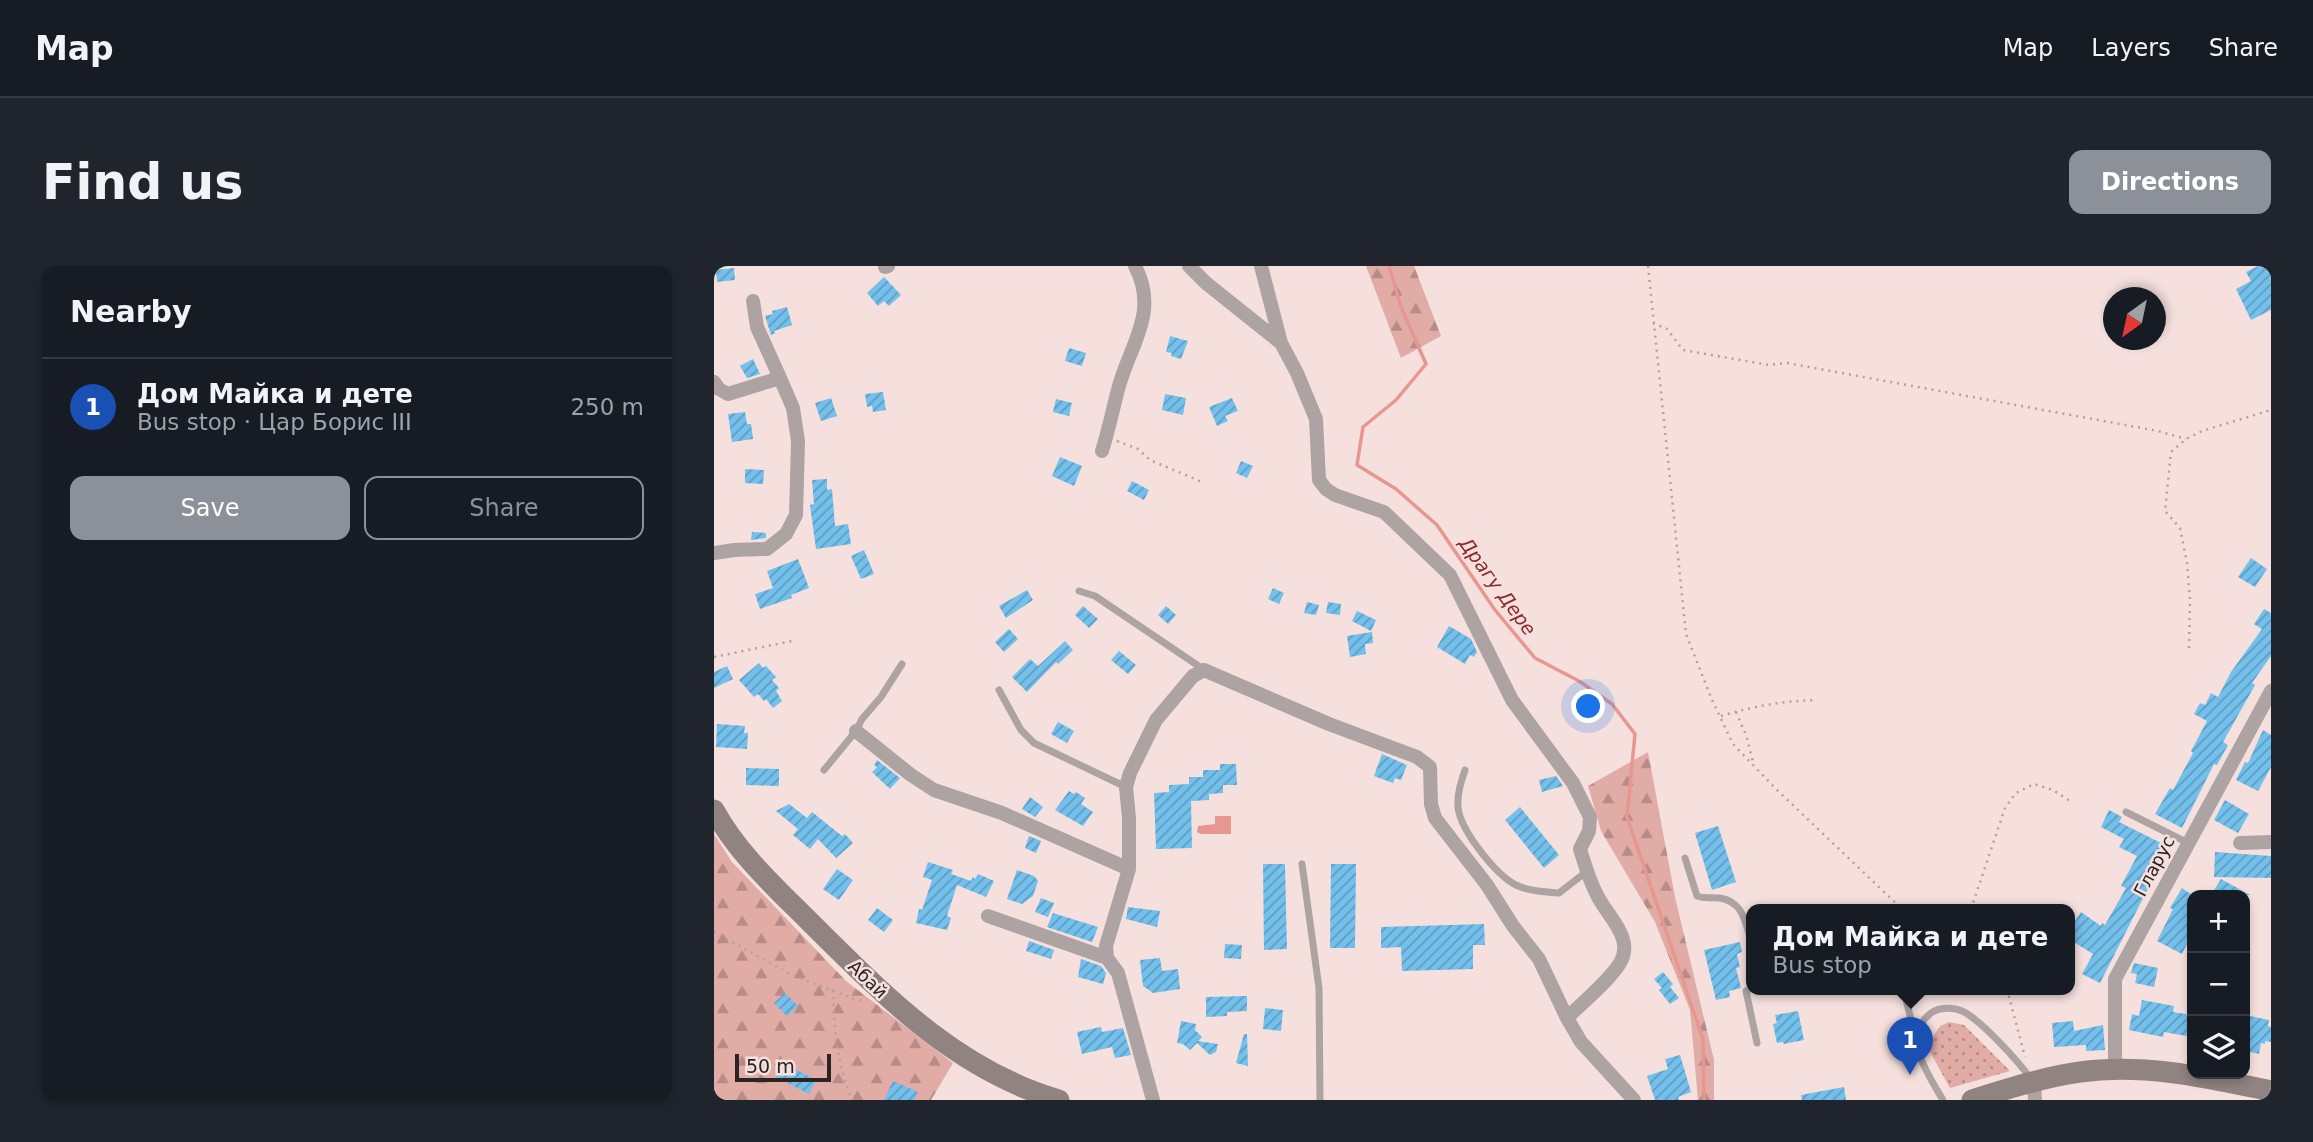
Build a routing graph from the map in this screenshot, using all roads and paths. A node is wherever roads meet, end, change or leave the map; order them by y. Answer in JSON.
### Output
{"nodes":[{"id":1,"x":1135,"y":266,"type":"edge"},
{"id":2,"x":1189,"y":266,"type":"edge"},
{"id":3,"x":1261,"y":266,"type":"edge"},
{"id":4,"x":1648,"y":266,"type":"edge"},
{"id":5,"x":753,"y":301,"type":"dead end"},
{"id":6,"x":1653,"y":323,"type":"junction"},
{"id":7,"x":1281,"y":343,"type":"junction"},
{"id":8,"x":780,"y":378,"type":"junction"},
{"id":9,"x":714,"y":382,"type":"edge"},
{"id":10,"x":2271,"y":410,"type":"edge"},
{"id":11,"x":2186,"y":439,"type":"junction"},
{"id":12,"x":1103,"y":445,"type":"joint"},
{"id":13,"x":1202,"y":482,"type":"dead end"},
{"id":14,"x":714,"y":553,"type":"edge"},
{"id":15,"x":1079,"y":591,"type":"dead end"},
{"id":16,"x":792,"y":641,"type":"dead end"},
{"id":17,"x":2189,"y":648,"type":"dead end"},
{"id":18,"x":714,"y":657,"type":"edge"},
{"id":19,"x":902,"y":664,"type":"dead end"},
{"id":20,"x":1204,"y":670,"type":"junction"},
{"id":21,"x":999,"y":690,"type":"dead end"},
{"id":22,"x":2271,"y":691,"type":"edge"},
{"id":23,"x":1817,"y":700,"type":"dead end"},
{"id":24,"x":1736,"y":712,"type":"junction"},
{"id":25,"x":1720,"y":716,"type":"junction"},
{"id":26,"x":856,"y":731,"type":"junction"},
{"id":27,"x":1753,"y":765,"type":"junction"},
{"id":28,"x":824,"y":770,"type":"dead end"},
{"id":29,"x":1465,"y":770,"type":"dead end"},
{"id":30,"x":1126,"y":787,"type":"junction"},
{"id":31,"x":2070,"y":801,"type":"dead end"},
{"id":32,"x":714,"y":810,"type":"edge"},
{"id":33,"x":2126,"y":812,"type":"dead end"},
{"id":34,"x":2271,"y":842,"type":"edge"},
{"id":35,"x":2241,"y":843,"type":"dead end"},
{"id":36,"x":2188,"y":844,"type":"junction"},
{"id":37,"x":1685,"y":858,"type":"dead end"},
{"id":38,"x":1302,"y":864,"type":"dead end"},
{"id":39,"x":1129,"y":869,"type":"junction"},
{"id":40,"x":1587,"y":872,"type":"junction"},
{"id":41,"x":1897,"y":904,"type":"edge"},
{"id":42,"x":1972,"y":904,"type":"edge"},
{"id":43,"x":988,"y":916,"type":"dead end"},
{"id":44,"x":1746,"y":925,"type":"edge"},
{"id":45,"x":714,"y":932,"type":"edge"},
{"id":46,"x":1107,"y":958,"type":"junction"},
{"id":47,"x":833,"y":990,"type":"junction"},
{"id":48,"x":1747,"y":995,"type":"edge"},
{"id":49,"x":1905,"y":995,"type":"edge"},
{"id":50,"x":2009,"y":995,"type":"edge"},
{"id":51,"x":895,"y":1006,"type":"junction"},
{"id":52,"x":1567,"y":1018,"type":"junction"},
{"id":53,"x":1916,"y":1040,"type":"junction"},
{"id":54,"x":1757,"y":1043,"type":"dead end"},
{"id":55,"x":2115,"y":1070,"type":"junction"},
{"id":56,"x":2031,"y":1084,"type":"edge"},
{"id":57,"x":2271,"y":1091,"type":"edge"},
{"id":58,"x":852,"y":1100,"type":"edge"},
{"id":59,"x":1059,"y":1100,"type":"edge"},
{"id":60,"x":1153,"y":1100,"type":"edge"},
{"id":61,"x":1320,"y":1100,"type":"edge"},
{"id":62,"x":1634,"y":1100,"type":"edge"},
{"id":63,"x":1943,"y":1100,"type":"edge"},
{"id":64,"x":1972,"y":1100,"type":"edge"}],
"edges":[{"from":1,"to":12,"type":"street"},
{"from":2,"to":7,"type":"street"},
{"from":3,"to":7,"type":"street"},
{"from":4,"to":6,"type":"path"},
{"from":5,"to":8,"type":"street"},
{"from":6,"to":11,"type":"path"},
{"from":6,"to":25,"type":"path"},
{"from":7,"to":40,"type":"street"},
{"from":8,"to":9,"type":"street"},
{"from":8,"to":14,"type":"street"},
{"from":10,"to":11,"type":"path"},
{"from":11,"to":17,"type":"path"},
{"from":12,"to":13,"type":"path"},
{"from":15,"to":20,"type":"lane"},
{"from":16,"to":18,"type":"path"},
{"from":19,"to":26,"type":"lane"},
{"from":20,"to":30,"type":"street"},
{"from":20,"to":52,"type":"street"},
{"from":21,"to":30,"type":"lane"},
{"from":22,"to":36,"type":"street","name":"Гларус"},
{"from":23,"to":24,"type":"path"},
{"from":24,"to":25,"type":"path"},
{"from":24,"to":27,"type":"path"},
{"from":25,"to":27,"type":"path"},
{"from":26,"to":28,"type":"lane"},
{"from":26,"to":39,"type":"street"},
{"from":27,"to":41,"type":"path"},
{"from":29,"to":40,"type":"lane"},
{"from":30,"to":39,"type":"street"},
{"from":31,"to":42,"type":"path"},
{"from":32,"to":51,"type":"street","name":"Абай"},
{"from":33,"to":36,"type":"lane"},
{"from":34,"to":35,"type":"street"},
{"from":36,"to":55,"type":"street","name":"Гларус"},
{"from":37,"to":44,"type":"lane"},
{"from":38,"to":61,"type":"lane"},
{"from":39,"to":46,"type":"street"},
{"from":40,"to":52,"type":"street"},
{"from":43,"to":46,"type":"street"},
{"from":45,"to":47,"type":"path"},
{"from":46,"to":60,"type":"street"},
{"from":47,"to":51,"type":"path"},
{"from":47,"to":58,"type":"path"},
{"from":48,"to":54,"type":"lane"},
{"from":49,"to":53,"type":"lane"},
{"from":50,"to":56,"type":"path"},
{"from":51,"to":59,"type":"street","name":"Абай"},
{"from":52,"to":62,"type":"street"},
{"from":53,"to":56,"type":"lane"},
{"from":53,"to":63,"type":"lane"},
{"from":55,"to":56,"type":"street"},
{"from":55,"to":57,"type":"street"},
{"from":56,"to":64,"type":"street"}]}
